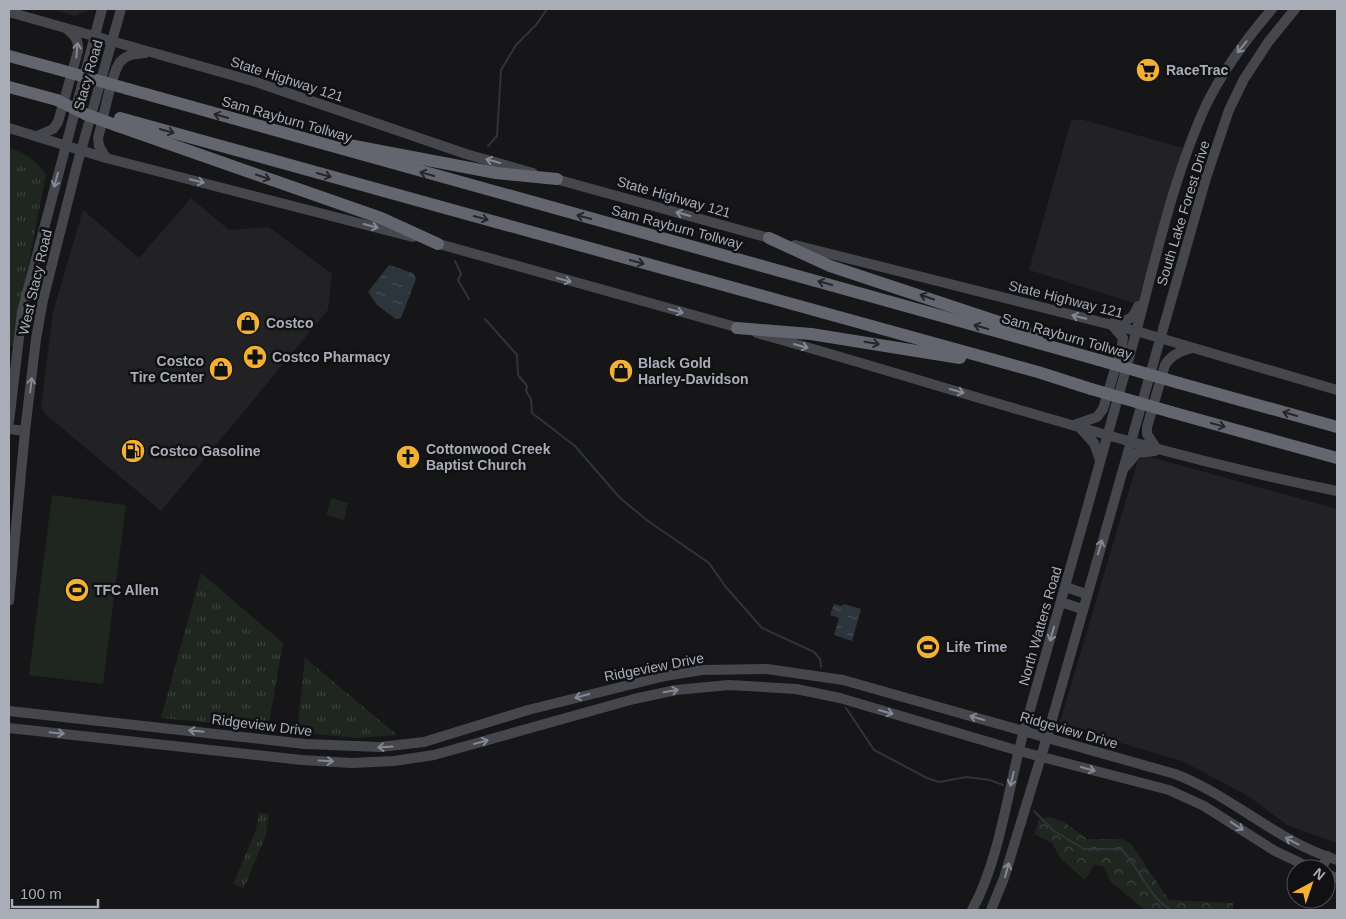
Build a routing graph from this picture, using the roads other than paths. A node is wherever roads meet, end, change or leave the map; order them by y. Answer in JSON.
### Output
{"nodes":[{"id":1,"x":102,"y":9,"type":"edge"},
{"id":2,"x":121,"y":9,"type":"edge"},
{"id":3,"x":1272,"y":9,"type":"edge"},
{"id":4,"x":1294,"y":9,"type":"edge"},
{"id":5,"x":9,"y":12,"type":"edge"},
{"id":6,"x":65,"y":28,"type":"junction"},
{"id":7,"x":94,"y":36,"type":"junction"},
{"id":8,"x":112,"y":41,"type":"junction"},
{"id":9,"x":151,"y":52,"type":"junction"},
{"id":10,"x":9,"y":56,"type":"edge"},
{"id":11,"x":9,"y":87,"type":"edge"},
{"id":12,"x":119,"y":122,"type":"junction"},
{"id":13,"x":9,"y":128,"type":"edge"},
{"id":14,"x":37,"y":136,"type":"junction"},
{"id":15,"x":66,"y":145,"type":"junction"},
{"id":16,"x":330,"y":147,"type":"junction"},
{"id":17,"x":81,"y":150,"type":"junction"},
{"id":18,"x":106,"y":158,"type":"junction"},
{"id":19,"x":556,"y":179,"type":"junction"},
{"id":20,"x":769,"y":238,"type":"junction"},
{"id":21,"x":438,"y":244,"type":"junction"},
{"id":22,"x":38,"y":249,"type":"junction"},
{"id":23,"x":1156,"y":262,"type":"junction"},
{"id":24,"x":45,"y":291,"type":"junction"},
{"id":25,"x":1109,"y":324,"type":"junction"},
{"id":26,"x":737,"y":328,"type":"junction"},
{"id":27,"x":1136,"y":330,"type":"junction"},
{"id":28,"x":1160,"y":338,"type":"junction"},
{"id":29,"x":1193,"y":348,"type":"junction"},
{"id":30,"x":1062,"y":350,"type":"junction"},
{"id":31,"x":980,"y":356,"type":"junction"},
{"id":32,"x":1337,"y":390,"type":"edge"},
{"id":33,"x":9,"y":422,"type":"edge"},
{"id":34,"x":1073,"y":425,"type":"junction"},
{"id":35,"x":1337,"y":427,"type":"edge"},
{"id":36,"x":9,"y":429,"type":"edge"},
{"id":37,"x":25,"y":431,"type":"junction"},
{"id":38,"x":1107,"y":435,"type":"junction"},
{"id":39,"x":1130,"y":441,"type":"junction"},
{"id":40,"x":1156,"y":448,"type":"junction"},
{"id":41,"x":1183,"y":455,"type":"junction"},
{"id":42,"x":1337,"y":458,"type":"edge"},
{"id":43,"x":1100,"y":460,"type":"junction"},
{"id":44,"x":1122,"y":471,"type":"junction"},
{"id":45,"x":1337,"y":491,"type":"edge"},
{"id":46,"x":1066,"y":587,"type":"junction"},
{"id":47,"x":1086,"y":594,"type":"junction"},
{"id":48,"x":9,"y":601,"type":"edge"},
{"id":49,"x":1062,"y":602,"type":"junction"},
{"id":50,"x":1082,"y":609,"type":"junction"},
{"id":51,"x":767,"y":669,"type":"junction"},
{"id":52,"x":843,"y":680,"type":"junction"},
{"id":53,"x":749,"y":685,"type":"junction"},
{"id":54,"x":840,"y":698,"type":"junction"},
{"id":55,"x":9,"y":711,"type":"edge"},
{"id":56,"x":9,"y":728,"type":"edge"},
{"id":57,"x":1024,"y":732,"type":"junction"},
{"id":58,"x":1047,"y":737,"type":"junction"},
{"id":59,"x":280,"y":742,"type":"junction"},
{"id":60,"x":1019,"y":751,"type":"junction"},
{"id":61,"x":277,"y":756,"type":"junction"},
{"id":62,"x":1041,"y":756,"type":"junction"},
{"id":63,"x":1202,"y":786,"type":"junction"},
{"id":64,"x":1195,"y":801,"type":"junction"},
{"id":65,"x":1327,"y":856,"type":"junction"},
{"id":66,"x":1292,"y":859,"type":"edge"},
{"id":67,"x":1326,"y":859,"type":"edge"},
{"id":68,"x":1337,"y":860,"type":"edge"},
{"id":69,"x":972,"y":910,"type":"edge"},
{"id":70,"x":991,"y":910,"type":"edge"}],
"edges":[{"from":1,"to":7,"type":"main road","name":"Stacy Road"},
{"from":2,"to":8,"type":"main road","name":"Stacy Road"},
{"from":3,"to":23,"type":"main road","name":"South Lake Forest Drive","one_way":true},
{"from":4,"to":28,"type":"main road","name":"South Lake Forest Drive"},
{"from":5,"to":6,"type":"main road","name":"State Highway 121"},
{"from":6,"to":7,"type":"main road","name":"State Highway 121"},
{"from":14,"to":6,"type":"main road","one_way":true},
{"from":7,"to":8,"type":"main road","name":"State Highway 121"},
{"from":7,"to":15,"type":"main road","name":"Stacy Road"},
{"from":8,"to":9,"type":"main road","name":"State Highway 121"},
{"from":8,"to":17,"type":"main road","name":"Stacy Road"},
{"from":9,"to":18,"type":"main road"},
{"from":19,"to":9,"type":"main road","name":"State Highway 121","one_way":true},
{"from":16,"to":10,"type":"highway","name":"Sam Rayburn Tollway","one_way":true,"bridge":true},
{"from":11,"to":12,"type":"highway","bridge":true},
{"from":12,"to":21,"type":"highway","one_way":true},
{"from":12,"to":31,"type":"highway","one_way":true},
{"from":13,"to":14,"type":"main road"},
{"from":14,"to":15,"type":"main road"},
{"from":15,"to":17,"type":"main road"},
{"from":15,"to":22,"type":"main road","name":"West Stacy Road","one_way":true},
{"from":16,"to":19,"type":"highway"},
{"from":30,"to":16,"type":"highway","name":"Sam Rayburn Tollway","one_way":true},
{"from":17,"to":18,"type":"main road"},
{"from":17,"to":24,"type":"main road","name":"West Stacy Road"},
{"from":18,"to":21,"type":"main road","one_way":true},
{"from":20,"to":19,"type":"main road","name":"State Highway 121","one_way":true},
{"from":25,"to":20,"type":"main road","name":"State Highway 121","one_way":true},
{"from":30,"to":20,"type":"highway","one_way":true},
{"from":21,"to":26,"type":"main road","one_way":true},
{"from":22,"to":24,"type":"main road"},
{"from":22,"to":33,"type":"main road","name":"West Stacy Road"},
{"from":23,"to":25,"type":"main road"},
{"from":23,"to":27,"type":"main road","name":"South Lake Forest Drive"},
{"from":37,"to":24,"type":"main road","name":"West Stacy Road","one_way":true},
{"from":25,"to":27,"type":"main road","name":"State Highway 121"},
{"from":25,"to":34,"type":"main road"},
{"from":26,"to":31,"type":"highway","one_way":true},
{"from":26,"to":34,"type":"main road","one_way":true},
{"from":27,"to":28,"type":"main road","name":"State Highway 121"},
{"from":27,"to":38,"type":"main road","name":"South Lake Forest Drive"},
{"from":28,"to":29,"type":"main road","name":"State Highway 121"},
{"from":28,"to":39,"type":"main road","name":"South Lake Forest Drive"},
{"from":29,"to":32,"type":"main road","name":"State Highway 121"},
{"from":29,"to":40,"type":"main road"},
{"from":35,"to":30,"type":"highway","name":"Sam Rayburn Tollway","one_way":true,"bridge":true},
{"from":31,"to":42,"type":"highway","one_way":true,"bridge":true},
{"from":34,"to":38,"type":"main road"},
{"from":34,"to":43,"type":"main road"},
{"from":36,"to":37,"type":"main road"},
{"from":37,"to":48,"type":"main road","name":"West Stacy Road"},
{"from":38,"to":39,"type":"main road"},
{"from":38,"to":43,"type":"main road","name":"North Watters Road"},
{"from":39,"to":40,"type":"main road"},
{"from":39,"to":44,"type":"main road"},
{"from":40,"to":41,"type":"main road"},
{"from":41,"to":44,"type":"main road"},
{"from":41,"to":45,"type":"main road"},
{"from":43,"to":46,"type":"main road","name":"North Watters Road"},
{"from":47,"to":44,"type":"main road","one_way":true},
{"from":46,"to":47,"type":"main road"},
{"from":46,"to":49,"type":"main road","name":"North Watters Road"},
{"from":47,"to":50,"type":"main road"},
{"from":49,"to":50,"type":"main road"},
{"from":49,"to":57,"type":"main road","name":"North Watters Road","one_way":true},
{"from":50,"to":58,"type":"main road"},
{"from":51,"to":52,"type":"main road","name":"Ridgeview Drive"},
{"from":51,"to":53,"type":"main road"},
{"from":51,"to":59,"type":"main road","name":"Ridgeview Drive","one_way":true},
{"from":52,"to":54,"type":"main road"},
{"from":57,"to":52,"type":"main road","name":"Ridgeview Drive","one_way":true},
{"from":53,"to":54,"type":"main road","name":"Ridgeview Drive"},
{"from":61,"to":53,"type":"main road","name":"Ridgeview Drive","one_way":true},
{"from":54,"to":60,"type":"main road","name":"Ridgeview Drive","one_way":true},
{"from":59,"to":55,"type":"main road","name":"Ridgeview Drive","one_way":true},
{"from":56,"to":61,"type":"main road","name":"Ridgeview Drive","one_way":true},
{"from":57,"to":58,"type":"main road","name":"Ridgeview Drive"},
{"from":57,"to":60,"type":"main road","name":"North Watters Road"},
{"from":58,"to":62,"type":"main road"},
{"from":58,"to":63,"type":"main road","name":"Ridgeview Drive"},
{"from":59,"to":61,"type":"main road"},
{"from":60,"to":62,"type":"main road","name":"Ridgeview Drive"},
{"from":60,"to":69,"type":"main road","name":"North Watters Road","one_way":true},
{"from":62,"to":64,"type":"main road","name":"Ridgeview Drive","one_way":true},
{"from":70,"to":62,"type":"main road","one_way":true},
{"from":63,"to":64,"type":"main road"},
{"from":65,"to":63,"type":"main road","name":"Ridgeview Drive","one_way":true},
{"from":64,"to":66,"type":"main road","name":"Ridgeview Drive","one_way":true},
{"from":65,"to":67,"type":"main road"},
{"from":65,"to":68,"type":"main road","name":"Ridgeview Drive"}]}
